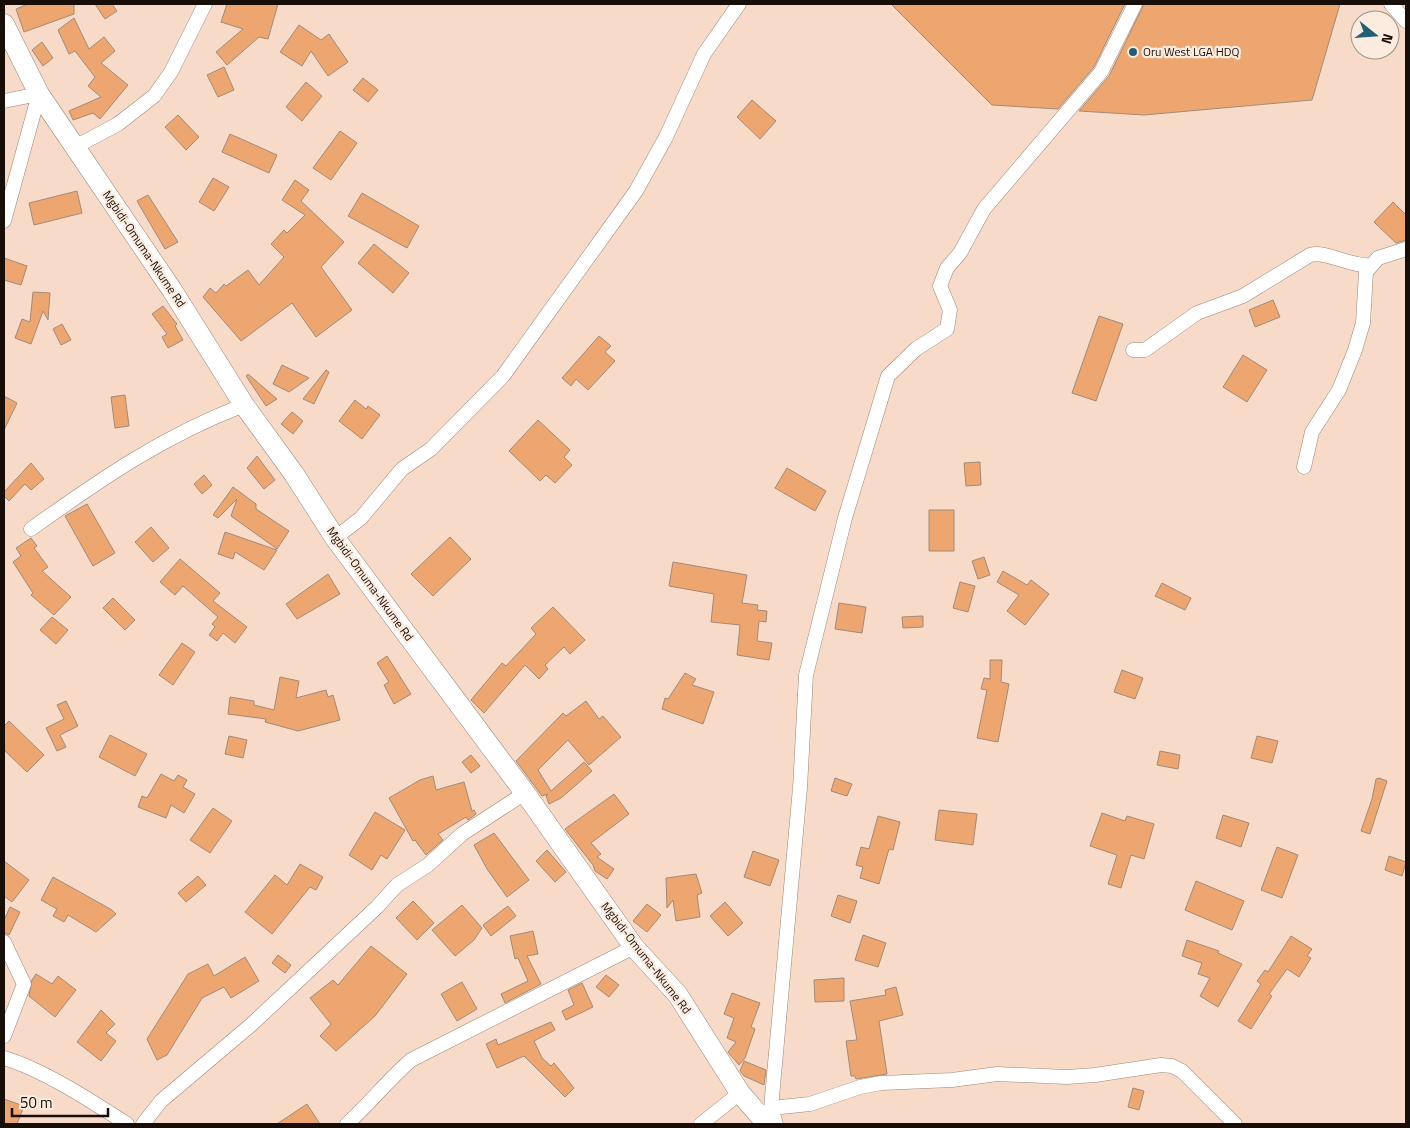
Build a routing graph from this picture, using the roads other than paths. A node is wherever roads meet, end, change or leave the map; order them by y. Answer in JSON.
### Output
{"nodes":[{"id":1,"x":206,"y":4,"type":"edge"},
{"id":2,"x":739,"y":4,"type":"edge"},
{"id":3,"x":1135,"y":4,"type":"edge"},
{"id":4,"x":1391,"y":4,"type":"edge"},
{"id":5,"x":1406,"y":21,"type":"edge"},
{"id":6,"x":4,"y":24,"type":"edge"},
{"id":7,"x":39,"y":94,"type":"junction"},
{"id":8,"x":4,"y":101,"type":"edge"},
{"id":9,"x":75,"y":147,"type":"junction"},
{"id":10,"x":4,"y":221,"type":"edge"},
{"id":11,"x":1406,"y":249,"type":"edge"},
{"id":12,"x":1370,"y":265,"type":"junction"},
{"id":13,"x":1133,"y":350,"type":"dead end"},
{"id":14,"x":244,"y":405,"type":"junction"},
{"id":15,"x":1304,"y":467,"type":"dead end"},
{"id":16,"x":31,"y":529,"type":"dead end"},
{"id":17,"x":335,"y":538,"type":"junction"},
{"id":18,"x":525,"y":793,"type":"junction"},
{"id":19,"x":4,"y":942,"type":"edge"},
{"id":20,"x":634,"y":947,"type":"junction"},
{"id":21,"x":4,"y":1036,"type":"edge"},
{"id":22,"x":4,"y":1058,"type":"edge"},
{"id":23,"x":740,"y":1093,"type":"junction"},
{"id":24,"x":769,"y":1116,"type":"edge"},
{"id":25,"x":127,"y":1124,"type":"edge"},
{"id":26,"x":143,"y":1124,"type":"edge"},
{"id":27,"x":347,"y":1124,"type":"edge"},
{"id":28,"x":701,"y":1124,"type":"edge"},
{"id":29,"x":776,"y":1124,"type":"edge"},
{"id":30,"x":1235,"y":1124,"type":"edge"}],
"edges":[{"from":1,"to":9,"type":"street"},
{"from":2,"to":17,"type":"street"},
{"from":3,"to":24,"type":"street"},
{"from":4,"to":5,"type":"street"},
{"from":6,"to":7,"type":"street","name":"Mgbidi-Omuma-Nkume Rd"},
{"from":7,"to":8,"type":"street"},
{"from":7,"to":9,"type":"street","name":"Mgbidi-Omuma-Nkume Rd"},
{"from":7,"to":10,"type":"street"},
{"from":9,"to":14,"type":"street","name":"Mgbidi-Omuma-Nkume Rd"},
{"from":11,"to":12,"type":"street"},
{"from":12,"to":13,"type":"street"},
{"from":12,"to":15,"type":"street"},
{"from":14,"to":16,"type":"street"},
{"from":14,"to":17,"type":"street","name":"Mgbidi-Omuma-Nkume Rd"},
{"from":17,"to":18,"type":"street","name":"Mgbidi-Omuma-Nkume Rd"},
{"from":18,"to":20,"type":"street","name":"Mgbidi-Omuma-Nkume Rd"},
{"from":18,"to":26,"type":"street"},
{"from":19,"to":21,"type":"street"},
{"from":20,"to":23,"type":"street","name":"Mgbidi-Omuma-Nkume Rd"},
{"from":20,"to":27,"type":"street"},
{"from":22,"to":25,"type":"street"},
{"from":23,"to":24,"type":"street","name":"Mgbidi-Omuma-Nkume Rd"},
{"from":23,"to":28,"type":"street"},
{"from":24,"to":29,"type":"street"},
{"from":24,"to":30,"type":"street"}]}
